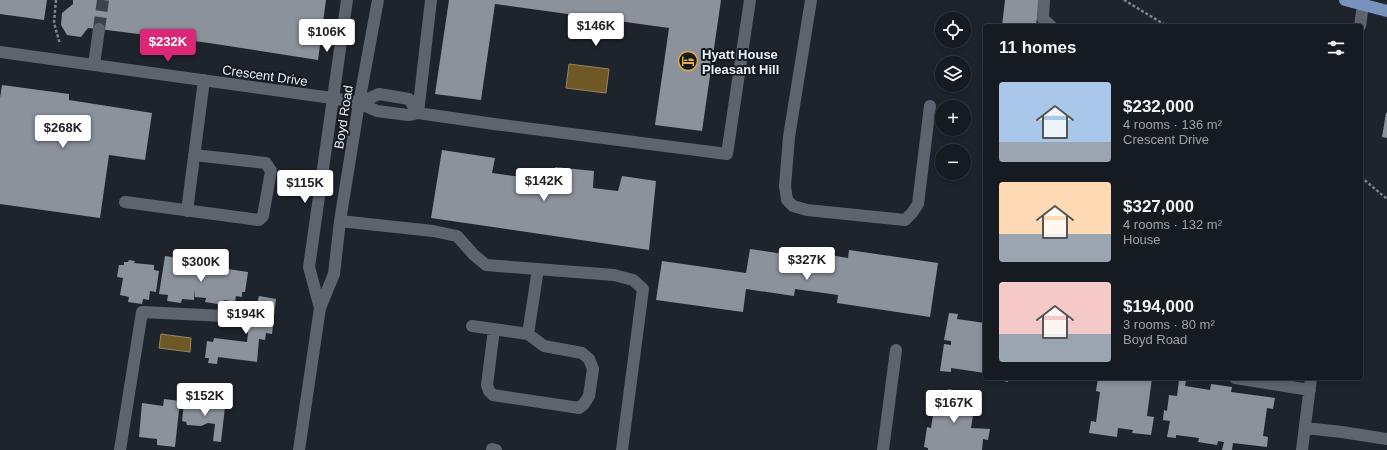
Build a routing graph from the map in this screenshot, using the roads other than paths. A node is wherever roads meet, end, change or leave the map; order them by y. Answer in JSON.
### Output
{"nodes":[{"id":1,"x":347,"y":0,"type":"edge"},
{"id":2,"x":378,"y":0,"type":"edge"},
{"id":3,"x":432,"y":0,"type":"edge"},
{"id":4,"x":750,"y":0,"type":"edge"},
{"id":5,"x":811,"y":0,"type":"edge"},
{"id":6,"x":1044,"y":0,"type":"edge"},
{"id":7,"x":1345,"y":0,"type":"edge"},
{"id":8,"x":1363,"y":5,"type":"junction"},
{"id":9,"x":1387,"y":11,"type":"edge"},
{"id":10,"x":1049,"y":24,"type":"edge"},
{"id":11,"x":1360,"y":24,"type":"edge"},
{"id":12,"x":99,"y":29,"type":"tunnel mouth"},
{"id":13,"x":0,"y":52,"type":"edge"},
{"id":14,"x":94,"y":65,"type":"junction"},
{"id":15,"x":204,"y":80,"type":"junction"},
{"id":16,"x":332,"y":98,"type":"junction"},
{"id":17,"x":359,"y":103,"type":"junction"},
{"id":18,"x":930,"y":106,"type":"dead end"},
{"id":19,"x":418,"y":113,"type":"junction"},
{"id":20,"x":194,"y":155,"type":"junction"},
{"id":21,"x":125,"y":202,"type":"dead end"},
{"id":22,"x":187,"y":211,"type":"junction"},
{"id":23,"x":340,"y":221,"type":"junction"},
{"id":24,"x":538,"y":269,"type":"junction"},
{"id":25,"x":320,"y":308,"type":"junction"},
{"id":26,"x":225,"y":316,"type":"dead end"},
{"id":27,"x":472,"y":326,"type":"dead end"},
{"id":28,"x":494,"y":329,"type":"junction"},
{"id":29,"x":528,"y":334,"type":"junction"},
{"id":30,"x":896,"y":350,"type":"dead end"},
{"id":31,"x":1260,"y":380,"type":"edge"},
{"id":32,"x":1311,"y":384,"type":"edge"},
{"id":33,"x":1305,"y":428,"type":"junction"},
{"id":34,"x":1387,"y":439,"type":"edge"},
{"id":35,"x":120,"y":450,"type":"edge"},
{"id":36,"x":299,"y":450,"type":"edge"},
{"id":37,"x":622,"y":450,"type":"edge"},
{"id":38,"x":883,"y":450,"type":"edge"},
{"id":39,"x":1302,"y":450,"type":"edge"}],
"edges":[{"from":1,"to":16,"type":"street","name":"Boyd Road"},
{"from":2,"to":17,"type":"street","name":"Boyd Road"},
{"from":3,"to":19,"type":"street"},
{"from":4,"to":19,"type":"street","name":"Crescent Drive"},
{"from":5,"to":18,"type":"street"},
{"from":6,"to":10,"type":"street"},
{"from":7,"to":8,"type":"main road"},
{"from":8,"to":9,"type":"main road"},
{"from":8,"to":11,"type":"street"},
{"from":12,"to":14,"type":"street"},
{"from":13,"to":14,"type":"street","name":"Crescent Drive"},
{"from":14,"to":15,"type":"street","name":"Crescent Drive"},
{"from":15,"to":16,"type":"street","name":"Crescent Drive"},
{"from":15,"to":20,"type":"street"},
{"from":16,"to":17,"type":"street","name":"Crescent Drive"},
{"from":16,"to":25,"type":"street","name":"Boyd Road"},
{"from":17,"to":19,"type":"street","name":"Crescent Drive"},
{"from":17,"to":19,"type":"street"},
{"from":17,"to":23,"type":"street","name":"Boyd Road"},
{"from":20,"to":22,"type":"street"},
{"from":20,"to":22,"type":"street"},
{"from":21,"to":22,"type":"street"},
{"from":23,"to":24,"type":"street"},
{"from":23,"to":25,"type":"street","name":"Boyd Road"},
{"from":24,"to":29,"type":"street"},
{"from":24,"to":37,"type":"street"},
{"from":25,"to":36,"type":"street","name":"Boyd Road"},
{"from":26,"to":35,"type":"street"},
{"from":27,"to":28,"type":"street"},
{"from":28,"to":29,"type":"street"},
{"from":28,"to":29,"type":"street"},
{"from":30,"to":38,"type":"street"},
{"from":31,"to":32,"type":"street"},
{"from":32,"to":33,"type":"street"},
{"from":33,"to":34,"type":"street"},
{"from":33,"to":39,"type":"street"}]}
